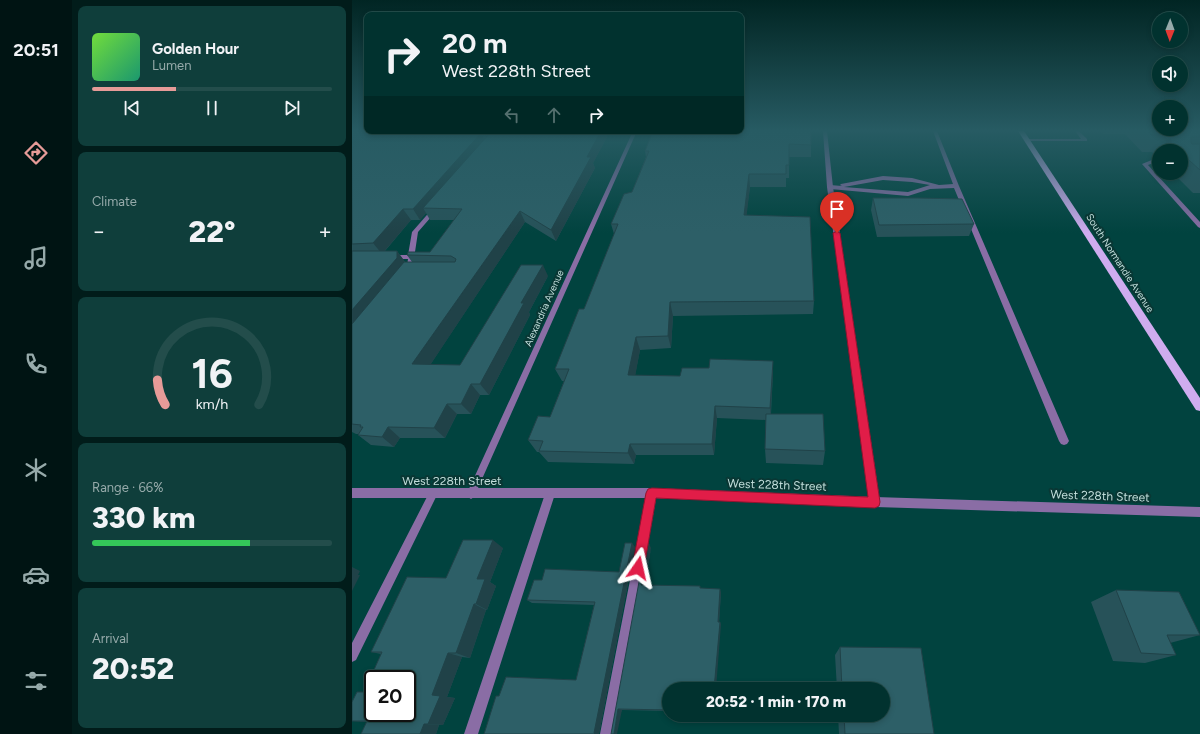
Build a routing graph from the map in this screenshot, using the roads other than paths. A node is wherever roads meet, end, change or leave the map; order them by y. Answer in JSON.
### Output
{"nodes":[{"id":1,"x":620,"y":165,"type":"edge"},
{"id":2,"x":828,"y":165,"type":"edge"},
{"id":3,"x":948,"y":165,"type":"edge"},
{"id":4,"x":1043,"y":165,"type":"edge"},
{"id":5,"x":1159,"y":180,"type":"edge"},
{"id":6,"x":941,"y":186,"type":"junction"},
{"id":7,"x":956,"y":186,"type":"junction"},
{"id":8,"x":830,"y":187,"type":"junction"},
{"id":9,"x":440,"y":203,"type":"edge"},
{"id":10,"x":1200,"y":226,"type":"edge"},
{"id":11,"x":412,"y":257,"type":"junction"},
{"id":12,"x":380,"y":258,"type":"edge"},
{"id":13,"x":405,"y":276,"type":"edge"},
{"id":14,"x":1200,"y":407,"type":"edge"},
{"id":15,"x":1064,"y":441,"type":"dead end"},
{"id":16,"x":352,"y":493,"type":"edge"},
{"id":17,"x":652,"y":493,"type":"junction"},
{"id":18,"x":434,"y":494,"type":"junction"},
{"id":19,"x":472,"y":494,"type":"junction"},
{"id":20,"x":550,"y":494,"type":"junction"},
{"id":21,"x":875,"y":502,"type":"junction"},
{"id":22,"x":1200,"y":512,"type":"edge"},
{"id":23,"x":352,"y":656,"type":"edge"},
{"id":24,"x":471,"y":734,"type":"edge"},
{"id":25,"x":607,"y":734,"type":"edge"}],
"edges":[{"from":1,"to":19,"type":"street","name":"Alexandria Avenue"},
{"from":2,"to":8,"type":"street"},
{"from":3,"to":7,"type":"street"},
{"from":4,"to":14,"type":"main road","name":"South Normandie Avenue"},
{"from":5,"to":10,"type":"street"},
{"from":6,"to":7,"type":"street"},
{"from":6,"to":8,"type":"street"},
{"from":6,"to":8,"type":"street"},
{"from":7,"to":15,"type":"street"},
{"from":8,"to":21,"type":"street"},
{"from":9,"to":11,"type":"street"},
{"from":11,"to":12,"type":"street"},
{"from":11,"to":13,"type":"street"},
{"from":16,"to":18,"type":"street","name":"West 228th Street"},
{"from":17,"to":20,"type":"street","name":"West 228th Street"},
{"from":17,"to":21,"type":"street","name":"West 228th Street"},
{"from":17,"to":25,"type":"street"},
{"from":18,"to":19,"type":"street","name":"West 228th Street"},
{"from":18,"to":23,"type":"street"},
{"from":19,"to":20,"type":"street","name":"West 228th Street"},
{"from":20,"to":24,"type":"street"},
{"from":21,"to":22,"type":"street","name":"West 228th Street"}]}
